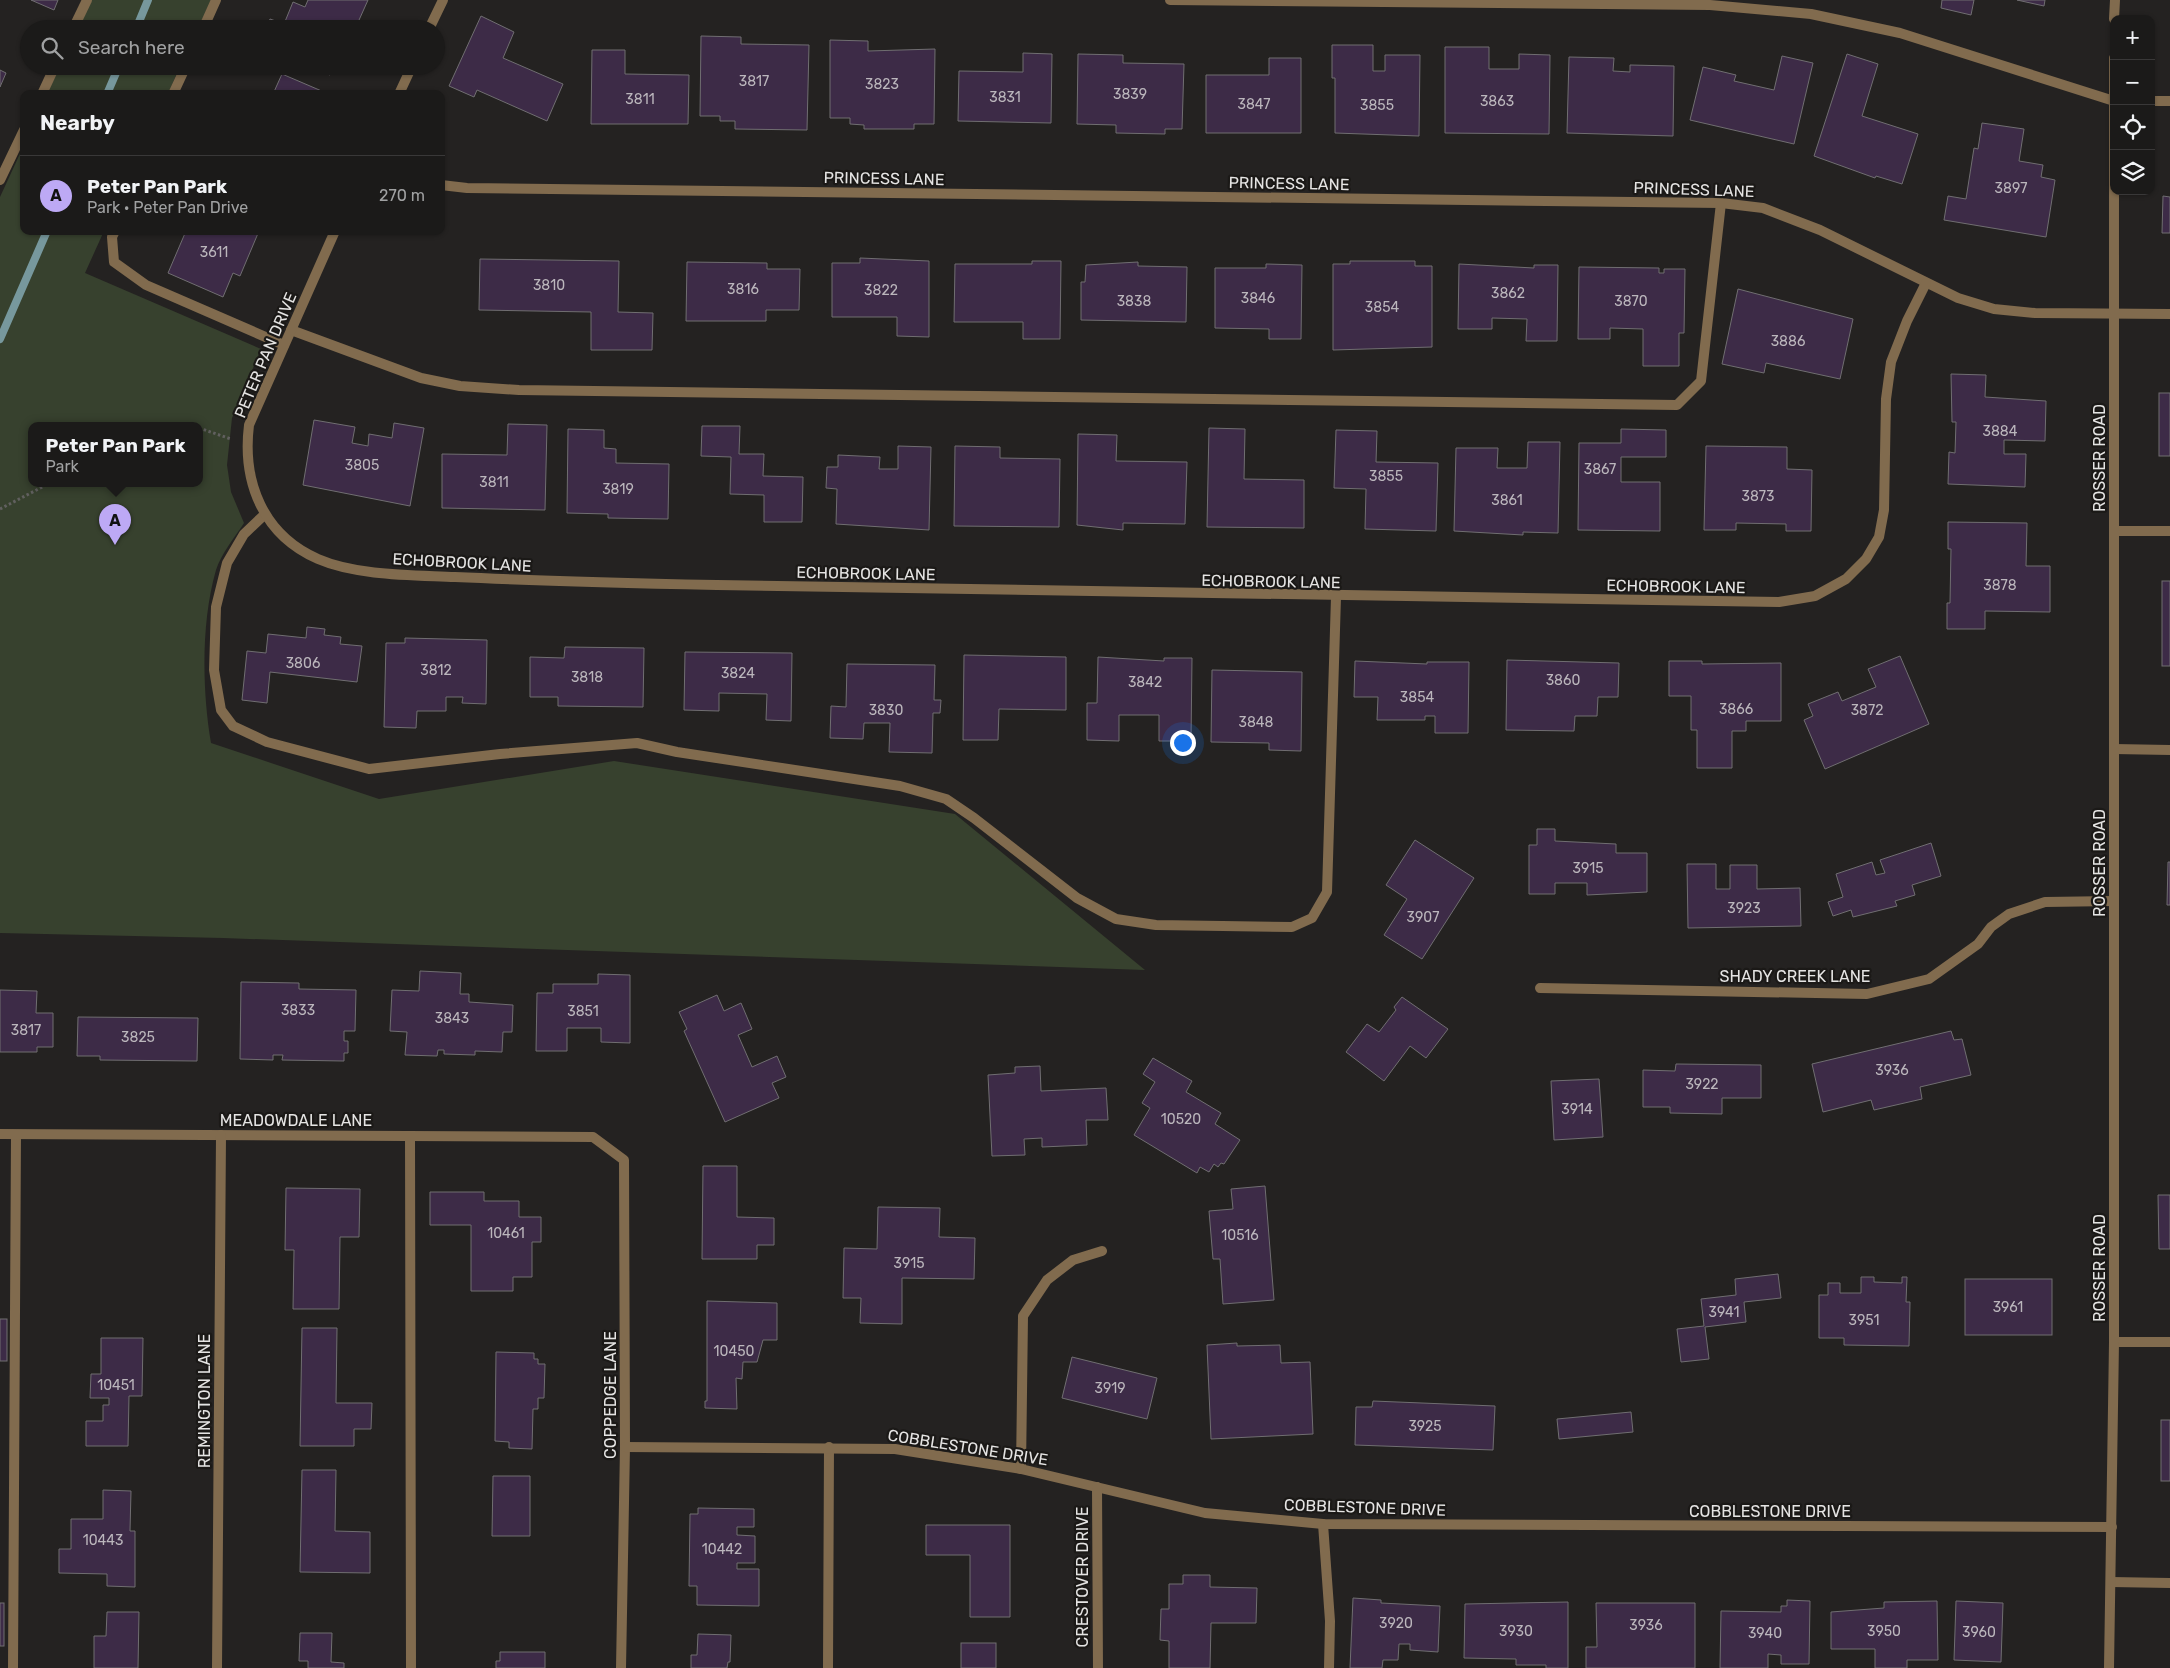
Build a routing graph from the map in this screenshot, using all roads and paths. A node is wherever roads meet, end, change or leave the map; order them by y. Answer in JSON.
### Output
{"nodes":[{"id":1,"x":87,"y":0,"type":"edge"},
{"id":2,"x":216,"y":0,"type":"edge"},
{"id":3,"x":443,"y":0,"type":"edge"},
{"id":4,"x":1170,"y":0,"type":"edge"},
{"id":5,"x":2114,"y":0,"type":"edge"},
{"id":6,"x":2114,"y":15,"type":"edge"},
{"id":7,"x":77,"y":20,"type":"edge"},
{"id":8,"x":207,"y":20,"type":"edge"},
{"id":9,"x":433,"y":20,"type":"edge"},
{"id":10,"x":51,"y":75,"type":"edge"},
{"id":11,"x":182,"y":75,"type":"edge"},
{"id":12,"x":408,"y":75,"type":"edge"},
{"id":13,"x":44,"y":90,"type":"edge"},
{"id":14,"x":175,"y":90,"type":"edge"},
{"id":15,"x":401,"y":90,"type":"edge"},
{"id":16,"x":2110,"y":100,"type":"edge"},
{"id":17,"x":2170,"y":100,"type":"edge"},
{"id":18,"x":2155,"y":101,"type":"edge"},
{"id":19,"x":2113,"y":105,"type":"edge"},
{"id":20,"x":20,"y":138,"type":"edge"},
{"id":21,"x":0,"y":180,"type":"edge"},
{"id":22,"x":445,"y":185,"type":"edge"},
{"id":23,"x":1721,"y":203,"type":"junction"},
{"id":24,"x":113,"y":235,"type":"edge"},
{"id":25,"x":334,"y":235,"type":"edge"},
{"id":26,"x":1926,"y":283,"type":"junction"},
{"id":27,"x":2114,"y":314,"type":"junction"},
{"id":28,"x":2170,"y":314,"type":"edge"},
{"id":29,"x":291,"y":330,"type":"junction"},
{"id":30,"x":284,"y":345,"type":"junction"},
{"id":31,"x":203,"y":430,"type":"edge"},
{"id":32,"x":247,"y":442,"type":"junction"},
{"id":33,"x":42,"y":487,"type":"edge"},
{"id":34,"x":0,"y":509,"type":"edge"},
{"id":35,"x":264,"y":515,"type":"junction"},
{"id":36,"x":2170,"y":531,"type":"edge"},
{"id":37,"x":2114,"y":532,"type":"junction"},
{"id":38,"x":375,"y":573,"type":"joint"},
{"id":39,"x":1336,"y":597,"type":"junction"},
{"id":40,"x":2114,"y":749,"type":"junction"},
{"id":41,"x":2170,"y":750,"type":"edge"},
{"id":42,"x":2114,"y":901,"type":"junction"},
{"id":43,"x":1540,"y":988,"type":"dead end"},
{"id":44,"x":0,"y":1134,"type":"edge"},
{"id":45,"x":16,"y":1135,"type":"junction"},
{"id":46,"x":221,"y":1135,"type":"junction"},
{"id":47,"x":410,"y":1136,"type":"junction"},
{"id":48,"x":593,"y":1137,"type":"joint"},
{"id":49,"x":1102,"y":1251,"type":"dead end"},
{"id":50,"x":2114,"y":1342,"type":"junction"},
{"id":51,"x":2170,"y":1342,"type":"edge"},
{"id":52,"x":625,"y":1447,"type":"junction"},
{"id":53,"x":829,"y":1447,"type":"junction"},
{"id":54,"x":1021,"y":1469,"type":"junction"},
{"id":55,"x":1097,"y":1486,"type":"junction"},
{"id":56,"x":1323,"y":1524,"type":"junction"},
{"id":57,"x":2112,"y":1528,"type":"junction"},
{"id":58,"x":2111,"y":1582,"type":"junction"},
{"id":59,"x":2170,"y":1583,"type":"edge"},
{"id":60,"x":13,"y":1668,"type":"edge"},
{"id":61,"x":217,"y":1668,"type":"edge"},
{"id":62,"x":410,"y":1668,"type":"edge"},
{"id":63,"x":621,"y":1668,"type":"edge"},
{"id":64,"x":828,"y":1668,"type":"edge"},
{"id":65,"x":1098,"y":1668,"type":"edge"},
{"id":66,"x":1330,"y":1668,"type":"edge"},
{"id":67,"x":2109,"y":1668,"type":"edge"}],
"edges":[{"from":1,"to":7,"type":"street"},
{"from":2,"to":8,"type":"street"},
{"from":3,"to":9,"type":"street"},
{"from":4,"to":16,"type":"street"},
{"from":5,"to":6,"type":"street"},
{"from":10,"to":13,"type":"street"},
{"from":11,"to":14,"type":"street"},
{"from":12,"to":15,"type":"street"},
{"from":17,"to":18,"type":"street"},
{"from":19,"to":27,"type":"street","name":"ROSSER ROAD"},
{"from":20,"to":21,"type":"street"},
{"from":22,"to":23,"type":"street","name":"PRINCESS LANE"},
{"from":23,"to":26,"type":"street","name":"PRINCESS LANE"},
{"from":23,"to":29,"type":"street"},
{"from":24,"to":30,"type":"street"},
{"from":25,"to":29,"type":"street","name":"PETER PAN DRIVE"},
{"from":26,"to":27,"type":"street","name":"PRINCESS LANE"},
{"from":26,"to":39,"type":"street","name":"ECHOBROOK LANE"},
{"from":27,"to":28,"type":"street","name":"PRINCESS LANE"},
{"from":27,"to":37,"type":"street","name":"ROSSER ROAD"},
{"from":29,"to":30,"type":"street","name":"PETER PAN DRIVE"},
{"from":30,"to":32,"type":"street","name":"PETER PAN DRIVE"},
{"from":31,"to":32,"type":"path"},
{"from":32,"to":35,"type":"street","name":"PETER PAN DRIVE"},
{"from":33,"to":34,"type":"path"},
{"from":35,"to":38,"type":"street","name":"PETER PAN DRIVE"},
{"from":35,"to":39,"type":"street"},
{"from":36,"to":37,"type":"street"},
{"from":37,"to":40,"type":"street","name":"ROSSER ROAD"},
{"from":38,"to":39,"type":"street","name":"ECHOBROOK LANE"},
{"from":40,"to":41,"type":"street"},
{"from":40,"to":42,"type":"street","name":"ROSSER ROAD"},
{"from":42,"to":43,"type":"street","name":"SHADY CREEK LANE"},
{"from":42,"to":50,"type":"street","name":"ROSSER ROAD"},
{"from":44,"to":45,"type":"street","name":"MEADOWDALE LANE"},
{"from":45,"to":46,"type":"street","name":"MEADOWDALE LANE"},
{"from":45,"to":60,"type":"street"},
{"from":46,"to":47,"type":"street","name":"MEADOWDALE LANE"},
{"from":46,"to":61,"type":"street","name":"REMINGTON LANE"},
{"from":47,"to":48,"type":"street","name":"MEADOWDALE LANE"},
{"from":47,"to":62,"type":"street"},
{"from":48,"to":52,"type":"street","name":"COPPEDGE LANE"},
{"from":49,"to":54,"type":"street"},
{"from":50,"to":51,"type":"street"},
{"from":50,"to":57,"type":"street","name":"ROSSER ROAD"},
{"from":52,"to":53,"type":"street","name":"COBBLESTONE DRIVE"},
{"from":52,"to":63,"type":"street","name":"COPPEDGE LANE"},
{"from":53,"to":54,"type":"street","name":"COBBLESTONE DRIVE"},
{"from":53,"to":64,"type":"street"},
{"from":54,"to":55,"type":"street","name":"COBBLESTONE DRIVE"},
{"from":55,"to":56,"type":"street","name":"COBBLESTONE DRIVE"},
{"from":55,"to":65,"type":"street","name":"CRESTOVER DRIVE"},
{"from":56,"to":57,"type":"street","name":"COBBLESTONE DRIVE"},
{"from":56,"to":66,"type":"street"},
{"from":57,"to":58,"type":"street","name":"ROSSER ROAD"},
{"from":58,"to":59,"type":"street"},
{"from":58,"to":67,"type":"street","name":"ROSSER ROAD"}]}
